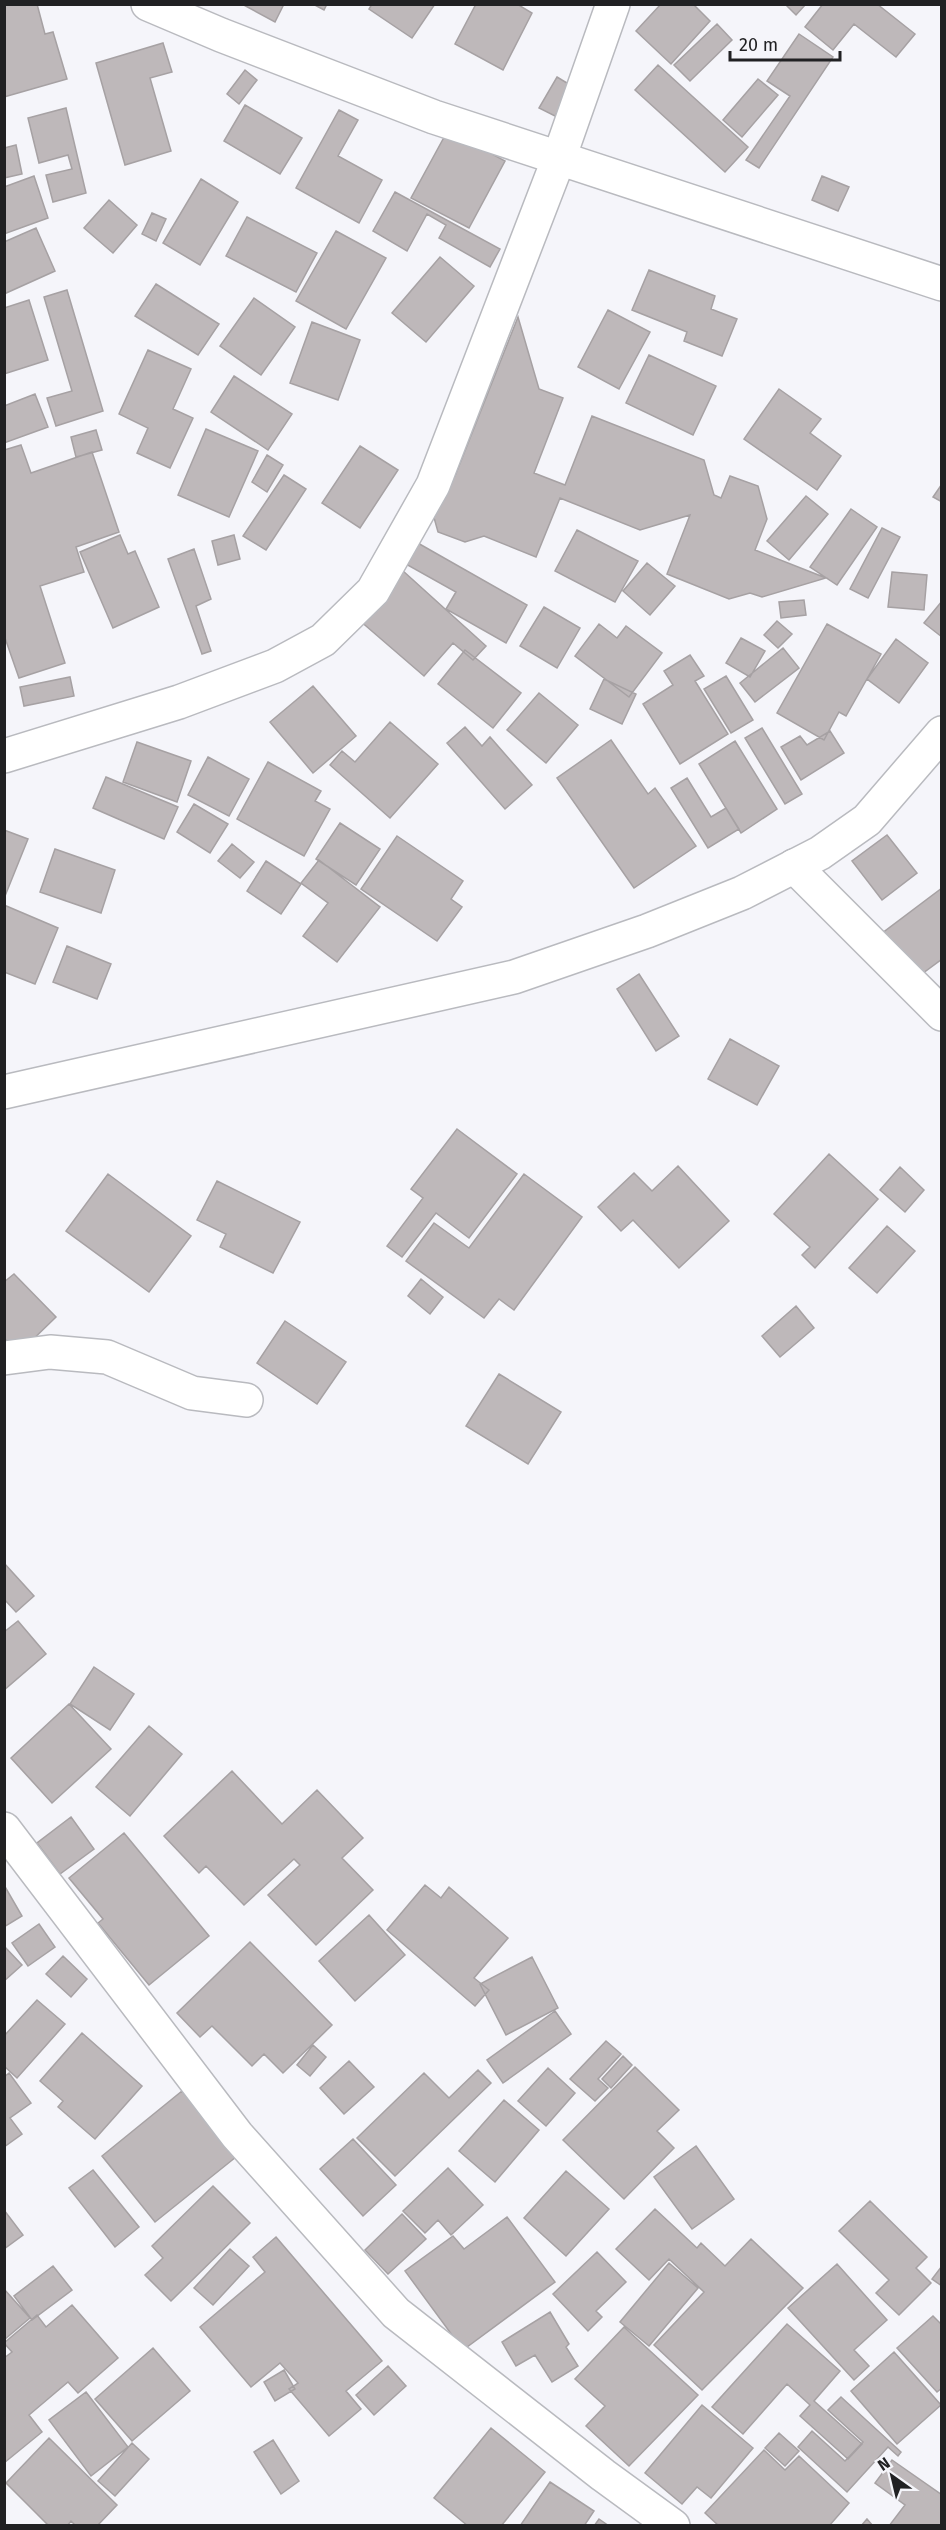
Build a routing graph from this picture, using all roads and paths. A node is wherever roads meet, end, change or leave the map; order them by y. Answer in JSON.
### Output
{"nodes":[{"id":1,"x":148,"y":4,"type":"edge"},
{"id":2,"x":613,"y":4,"type":"edge"},
{"id":3,"x":559,"y":158,"type":"junction"},
{"id":4,"x":942,"y":284,"type":"edge"},
{"id":5,"x":942,"y":734,"type":"edge"},
{"id":6,"x":4,"y":756,"type":"edge"},
{"id":7,"x":794,"y":866,"type":"junction"},
{"id":8,"x":942,"y":1014,"type":"edge"},
{"id":9,"x":4,"y":1092,"type":"edge"},
{"id":10,"x":4,"y":1358,"type":"edge"},
{"id":11,"x":246,"y":1400,"type":"dead end"},
{"id":12,"x":4,"y":1829,"type":"edge"},
{"id":13,"x":673,"y":2526,"type":"edge"}],
"edges":[{"from":1,"to":3,"type":"street"},
{"from":2,"to":3,"type":"street"},
{"from":3,"to":4,"type":"street"},
{"from":3,"to":6,"type":"street"},
{"from":5,"to":7,"type":"street"},
{"from":7,"to":8,"type":"street"},
{"from":7,"to":9,"type":"street"},
{"from":10,"to":11,"type":"street"},
{"from":12,"to":13,"type":"street"}]}
